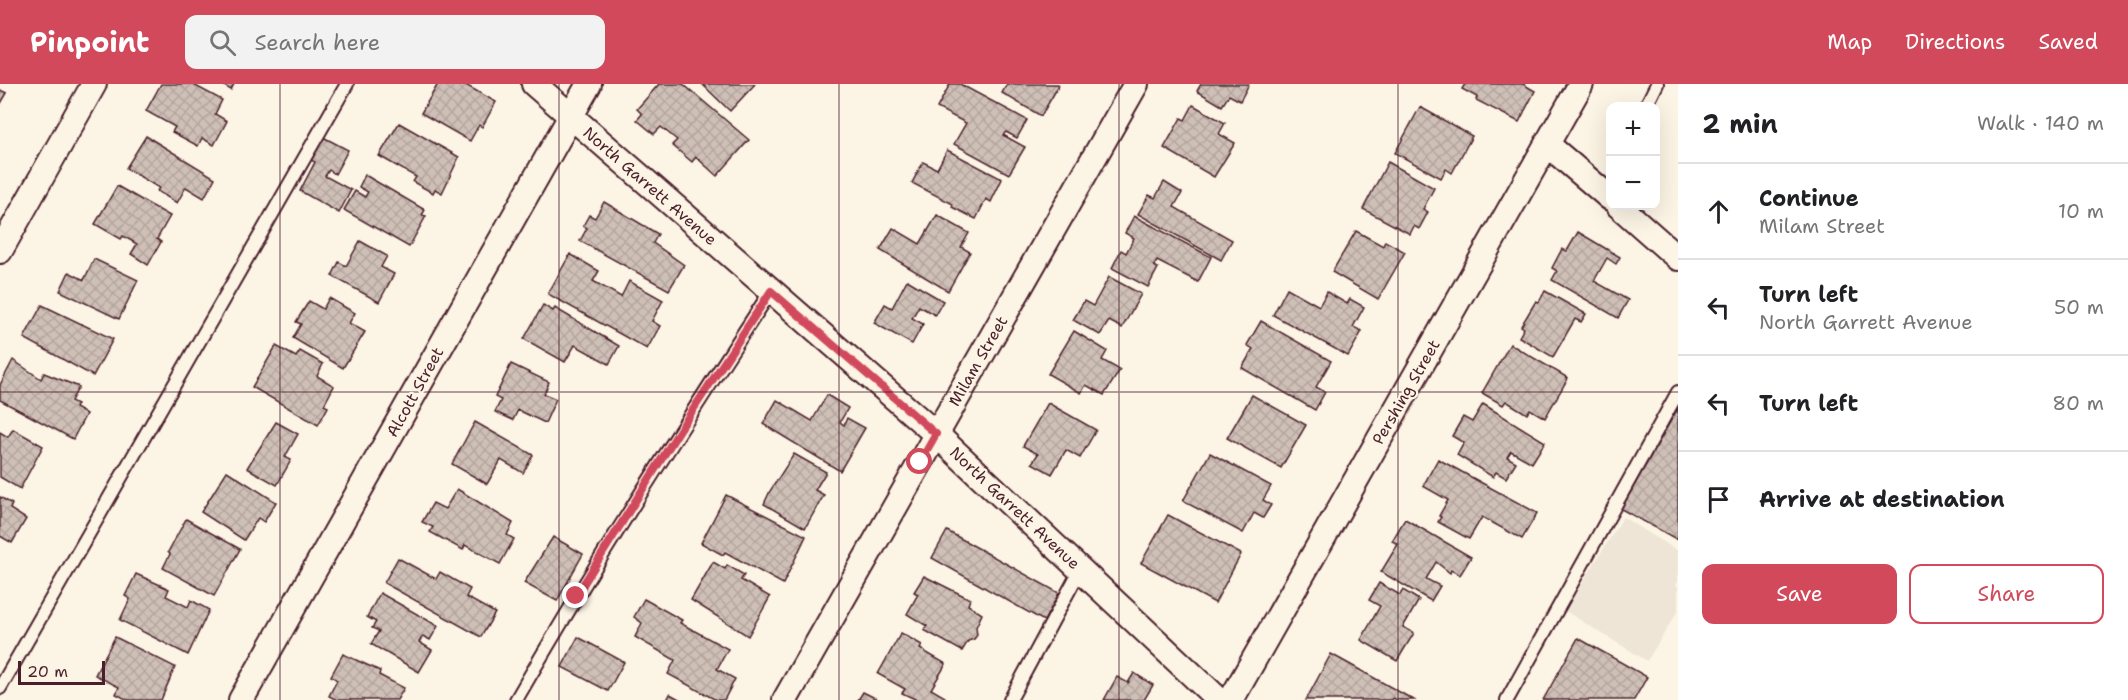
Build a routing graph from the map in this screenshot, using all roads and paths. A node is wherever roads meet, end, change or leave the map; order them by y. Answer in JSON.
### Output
{"nodes":[{"id":1,"x":94,"y":84,"type":"edge"},
{"id":2,"x":347,"y":84,"type":"edge"},
{"id":3,"x":534,"y":84,"type":"edge"},
{"id":4,"x":589,"y":84,"type":"edge"},
{"id":5,"x":1136,"y":84,"type":"edge"},
{"id":6,"x":1581,"y":84,"type":"edge"},
{"id":7,"x":1657,"y":84,"type":"edge"},
{"id":8,"x":1648,"y":102,"type":"edge"},
{"id":9,"x":570,"y":117,"type":"junction"},
{"id":10,"x":1548,"y":144,"type":"junction"},
{"id":11,"x":1606,"y":189,"type":"edge"},
{"id":12,"x":1629,"y":210,"type":"edge"},
{"id":13,"x":0,"y":251,"type":"edge"},
{"id":14,"x":1678,"y":258,"type":"edge"},
{"id":15,"x":771,"y":291,"type":"junction"},
{"id":16,"x":1678,"y":392,"type":"edge"},
{"id":17,"x":936,"y":434,"type":"junction"},
{"id":18,"x":1080,"y":570,"type":"junction"},
{"id":19,"x":0,"y":688,"type":"edge"},
{"id":20,"x":241,"y":700,"type":"edge"},
{"id":21,"x":516,"y":700,"type":"edge"},
{"id":22,"x":785,"y":700,"type":"edge"},
{"id":23,"x":1010,"y":700,"type":"edge"},
{"id":24,"x":1219,"y":700,"type":"edge"},
{"id":25,"x":1231,"y":700,"type":"edge"},
{"id":26,"x":1507,"y":700,"type":"edge"}],
"edges":[{"from":1,"to":13,"type":"street"},
{"from":2,"to":19,"type":"lane"},
{"from":3,"to":9,"type":"street","name":"North Garrett Avenue"},
{"from":4,"to":9,"type":"street","name":"Alcott Street"},
{"from":5,"to":17,"type":"street","name":"Milam Street"},
{"from":6,"to":10,"type":"street","name":"Pershing Street"},
{"from":7,"to":8,"type":"lane"},
{"from":9,"to":15,"type":"street","name":"North Garrett Avenue"},
{"from":9,"to":20,"type":"street","name":"Alcott Street"},
{"from":10,"to":11,"type":"street"},
{"from":10,"to":25,"type":"street","name":"Pershing Street"},
{"from":12,"to":14,"type":"street"},
{"from":15,"to":17,"type":"street","name":"North Garrett Avenue"},
{"from":15,"to":21,"type":"lane"},
{"from":16,"to":26,"type":"lane"},
{"from":17,"to":18,"type":"street","name":"North Garrett Avenue"},
{"from":17,"to":22,"type":"street","name":"Milam Street"},
{"from":18,"to":23,"type":"lane"},
{"from":18,"to":24,"type":"street","name":"North Garrett Avenue"}]}
